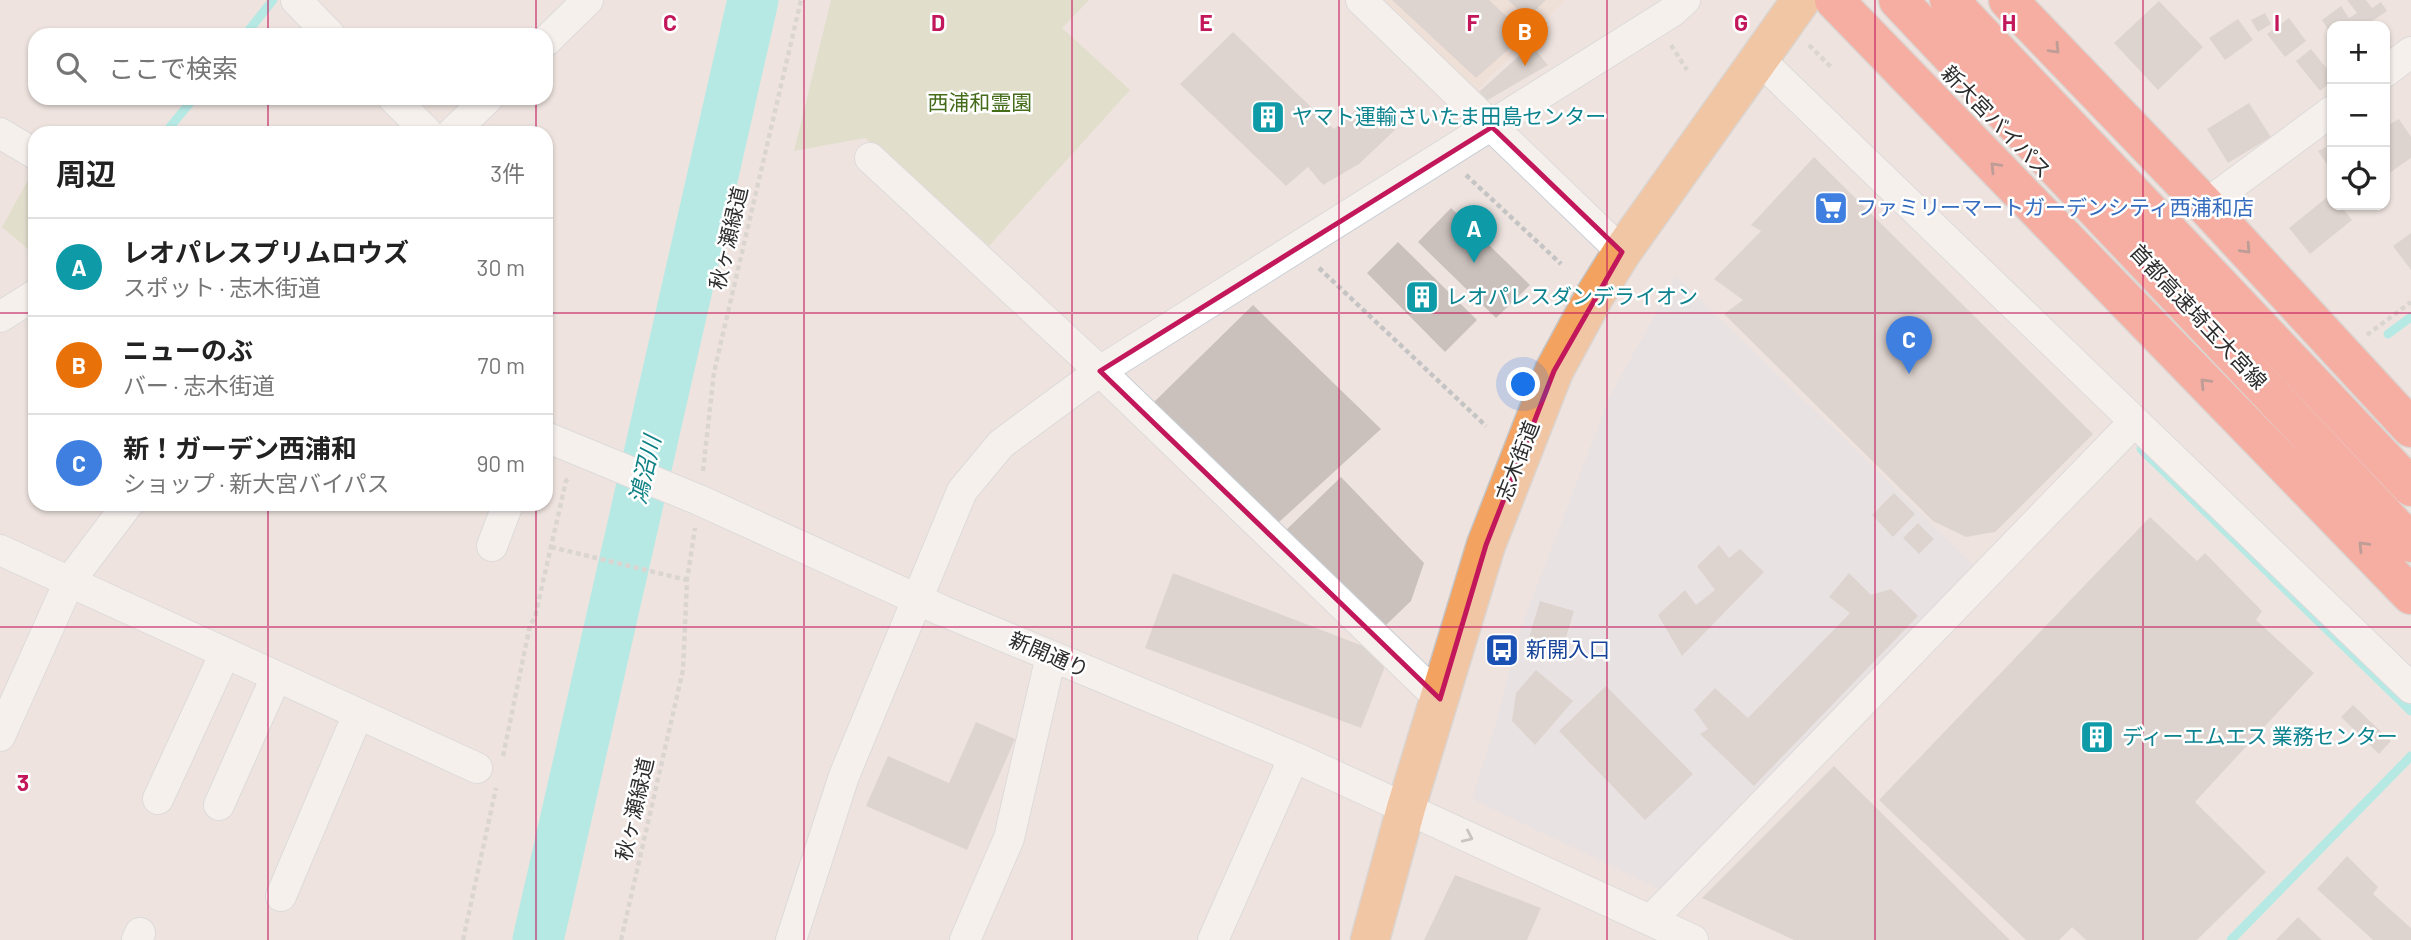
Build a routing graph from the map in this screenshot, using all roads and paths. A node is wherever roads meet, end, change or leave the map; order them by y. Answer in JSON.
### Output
{"nodes":[{"id":1,"x":296,"y":0,"type":"edge"},
{"id":2,"x":588,"y":0,"type":"edge"},
{"id":3,"x":801,"y":0,"type":"edge"},
{"id":4,"x":1361,"y":0,"type":"edge"},
{"id":5,"x":1685,"y":0,"type":"edge"},
{"id":6,"x":1801,"y":0,"type":"edge"},
{"id":7,"x":1834,"y":0,"type":"edge"},
{"id":8,"x":1949,"y":0,"type":"edge"},
{"id":9,"x":1968,"y":0,"type":"edge"},
{"id":10,"x":2008,"y":0,"type":"edge"},
{"id":11,"x":1898,"y":10,"type":"edge"},
{"id":12,"x":323,"y":28,"type":"edge"},
{"id":13,"x":553,"y":34,"type":"edge"},
{"id":14,"x":1675,"y":52,"type":"dead end"},
{"id":15,"x":1759,"y":60,"type":"junction"},
{"id":16,"x":1687,"y":70,"type":"dead end"},
{"id":17,"x":400,"y":105,"type":"edge"},
{"id":18,"x":481,"y":105,"type":"edge"},
{"id":19,"x":2327,"y":115,"type":"edge"},
{"id":20,"x":421,"y":126,"type":"edge"},
{"id":21,"x":459,"y":126,"type":"edge"},
{"id":22,"x":1492,"y":127,"type":"junction"},
{"id":23,"x":0,"y":133,"type":"edge"},
{"id":24,"x":28,"y":150,"type":"edge"},
{"id":25,"x":870,"y":158,"type":"dead end"},
{"id":26,"x":1461,"y":170,"type":"dead end"},
{"id":27,"x":2205,"y":205,"type":"junction"},
{"id":28,"x":1622,"y":252,"type":"junction"},
{"id":29,"x":1313,"y":263,"type":"dead end"},
{"id":30,"x":1562,"y":264,"type":"dead end"},
{"id":31,"x":28,"y":299,"type":"edge"},
{"id":32,"x":2411,"y":302,"type":"edge"},
{"id":33,"x":0,"y":317,"type":"edge"},
{"id":34,"x":2366,"y":335,"type":"dead end"},
{"id":35,"x":1100,"y":371,"type":"junction"},
{"id":36,"x":2134,"y":422,"type":"junction"},
{"id":37,"x":1486,"y":426,"type":"dead end"},
{"id":38,"x":2411,"y":428,"type":"edge"},
{"id":39,"x":553,"y":443,"type":"edge"},
{"id":40,"x":573,"y":460,"type":"junction"},
{"id":41,"x":2411,"y":467,"type":"edge"},
{"id":42,"x":2411,"y":487,"type":"edge"},
{"id":43,"x":698,"y":498,"type":"junction"},
{"id":44,"x":123,"y":511,"type":"edge"},
{"id":45,"x":505,"y":511,"type":"edge"},
{"id":46,"x":2411,"y":543,"type":"edge"},
{"id":47,"x":492,"y":547,"type":"dead end"},
{"id":48,"x":551,"y":547,"type":"junction"},
{"id":49,"x":0,"y":550,"type":"edge"},
{"id":50,"x":2411,"y":559,"type":"edge"},
{"id":51,"x":687,"y":580,"type":"junction"},
{"id":52,"x":69,"y":582,"type":"junction"},
{"id":53,"x":2411,"y":595,"type":"edge"},
{"id":54,"x":919,"y":600,"type":"junction"},
{"id":55,"x":225,"y":653,"type":"junction"},
{"id":56,"x":1051,"y":656,"type":"junction"},
{"id":57,"x":276,"y":677,"type":"junction"},
{"id":58,"x":2411,"y":688,"type":"edge"},
{"id":59,"x":1440,"y":699,"type":"junction"},
{"id":60,"x":358,"y":714,"type":"junction"},
{"id":61,"x":0,"y":736,"type":"edge"},
{"id":62,"x":1294,"y":757,"type":"junction"},
{"id":63,"x":492,"y":771,"type":"junction"},
{"id":64,"x":158,"y":799,"type":"dead end"},
{"id":65,"x":219,"y":806,"type":"dead end"},
{"id":66,"x":1406,"y":808,"type":"junction"},
{"id":67,"x":281,"y":895,"type":"dead end"},
{"id":68,"x":1651,"y":920,"type":"junction"},
{"id":69,"x":463,"y":940,"type":"edge"},
{"id":70,"x":621,"y":940,"type":"edge"},
{"id":71,"x":791,"y":940,"type":"edge"},
{"id":72,"x":965,"y":940,"type":"edge"},
{"id":73,"x":1213,"y":940,"type":"edge"},
{"id":74,"x":1370,"y":940,"type":"edge"},
{"id":75,"x":1693,"y":940,"type":"edge"}],
"edges":[{"from":1,"to":12,"type":"street"},
{"from":2,"to":13,"type":"street"},
{"from":3,"to":43,"type":"path","name":"秋ヶ瀬緑道"},
{"from":4,"to":22,"type":"street"},
{"from":5,"to":22,"type":"street"},
{"from":6,"to":15,"type":"main road","name":"志木街道"},
{"from":53,"to":7,"type":"highway","one_way":true},
{"from":8,"to":42,"type":"highway","name":"首都高速埼玉大宮線"},
{"from":9,"to":41,"type":"highway"},
{"from":10,"to":27,"type":"highway","one_way":true},
{"from":11,"to":46,"type":"highway","name":"首都高速埼玉大宮線"},
{"from":11,"to":50,"type":"highway","name":"新大宮バイパス"},
{"from":14,"to":16,"type":"path"},
{"from":15,"to":28,"type":"main road","name":"志木街道"},
{"from":15,"to":36,"type":"street"},
{"from":17,"to":20,"type":"street"},
{"from":18,"to":21,"type":"street"},
{"from":19,"to":27,"type":"street"},
{"from":22,"to":28,"type":"street"},
{"from":22,"to":35,"type":"street"},
{"from":23,"to":24,"type":"street"},
{"from":25,"to":35,"type":"street"},
{"from":26,"to":30,"type":"path"},
{"from":27,"to":38,"type":"highway","one_way":true},
{"from":28,"to":59,"type":"main road","name":"志木街道"},
{"from":29,"to":37,"type":"path"},
{"from":31,"to":33,"type":"street"},
{"from":32,"to":34,"type":"path"},
{"from":35,"to":54,"type":"street"},
{"from":35,"to":59,"type":"street"},
{"from":36,"to":58,"type":"street"},
{"from":36,"to":68,"type":"street"},
{"from":39,"to":40,"type":"street"},
{"from":40,"to":43,"type":"street","name":"新開通り"},
{"from":40,"to":48,"type":"path"},
{"from":43,"to":51,"type":"path","name":"秋ヶ瀬緑道"},
{"from":43,"to":54,"type":"street","name":"新開通り"},
{"from":44,"to":52,"type":"street"},
{"from":45,"to":47,"type":"street"},
{"from":48,"to":51,"type":"path"},
{"from":48,"to":63,"type":"path"},
{"from":49,"to":52,"type":"street"},
{"from":51,"to":70,"type":"path","name":"秋ヶ瀬緑道"},
{"from":52,"to":55,"type":"street"},
{"from":52,"to":61,"type":"street"},
{"from":54,"to":56,"type":"street","name":"新開通り"},
{"from":54,"to":71,"type":"street"},
{"from":55,"to":57,"type":"street"},
{"from":55,"to":64,"type":"street"},
{"from":56,"to":62,"type":"street","name":"新開通り"},
{"from":56,"to":72,"type":"street"},
{"from":57,"to":60,"type":"street"},
{"from":57,"to":65,"type":"street"},
{"from":59,"to":66,"type":"main road","name":"志木街道"},
{"from":60,"to":63,"type":"street"},
{"from":60,"to":67,"type":"street"},
{"from":62,"to":66,"type":"street","name":"新開通り"},
{"from":62,"to":73,"type":"street"},
{"from":63,"to":69,"type":"path"},
{"from":66,"to":68,"type":"street","name":"新開通り","one_way":true},
{"from":66,"to":74,"type":"main road","name":"志木街道"},
{"from":68,"to":75,"type":"street","name":"新開通り"}]}
